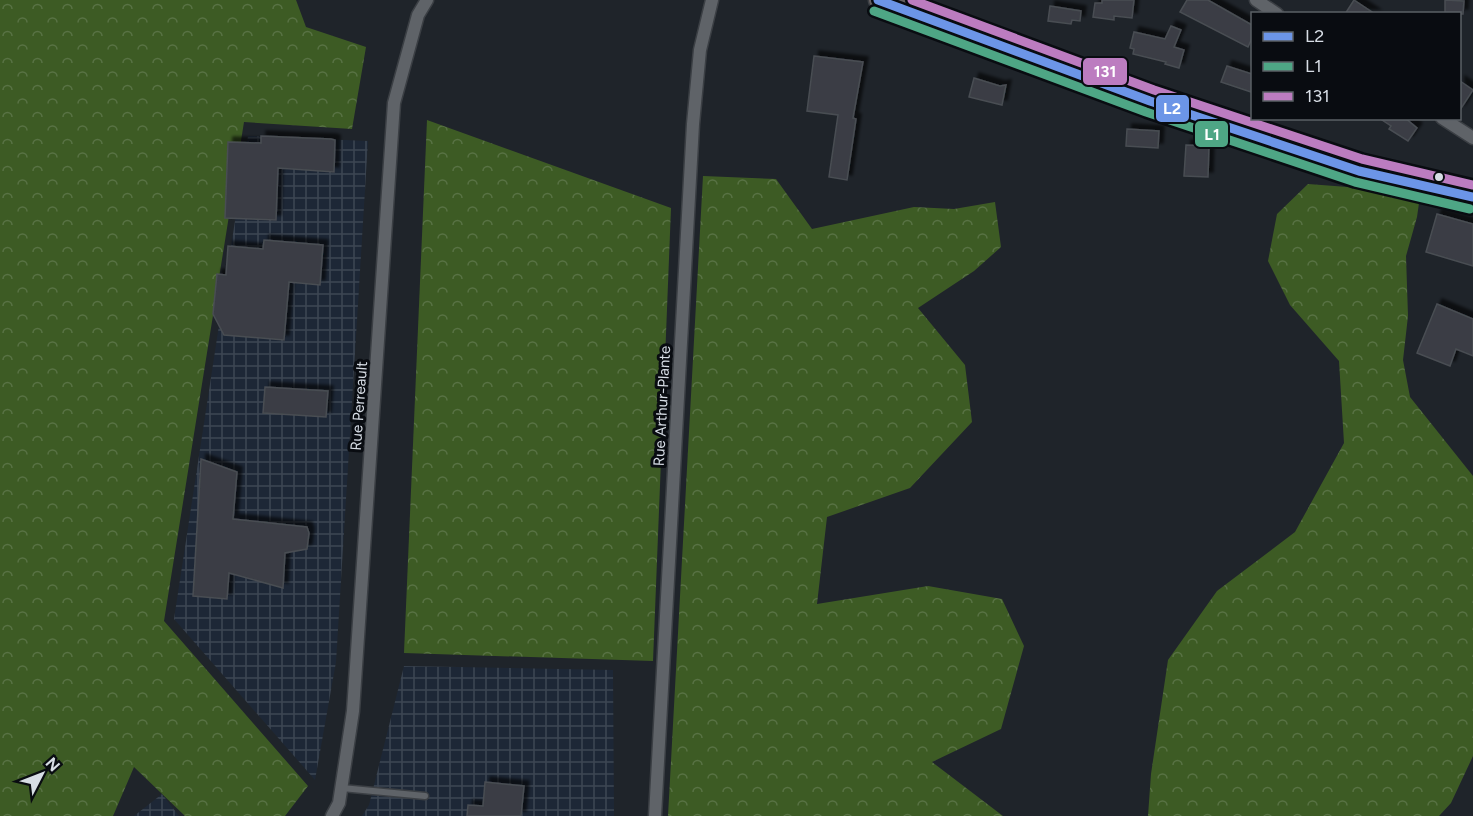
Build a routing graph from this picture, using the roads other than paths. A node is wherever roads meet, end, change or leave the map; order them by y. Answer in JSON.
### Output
{"nodes":[{"id":1,"x":427,"y":0,"type":"edge"},
{"id":2,"x":712,"y":0,"type":"edge"},
{"id":3,"x":878,"y":0,"type":"edge"},
{"id":4,"x":1256,"y":0,"type":"edge"},
{"id":5,"x":1274,"y":12,"type":"edge"},
{"id":6,"x":1445,"y":120,"type":"edge"},
{"id":7,"x":1473,"y":138,"type":"edge"},
{"id":8,"x":1473,"y":197,"type":"edge"},
{"id":9,"x":341,"y":788,"type":"junction"},
{"id":10,"x":425,"y":796,"type":"dead end"},
{"id":11,"x":332,"y":816,"type":"edge"},
{"id":12,"x":655,"y":816,"type":"edge"}],
"edges":[{"from":1,"to":9,"type":"street","name":"Rue Perreault"},
{"from":2,"to":12,"type":"street","name":"Rue Arthur-Plante"},
{"from":3,"to":8,"type":"main road"},
{"from":4,"to":5,"type":"street"},
{"from":6,"to":7,"type":"street"},
{"from":9,"to":10,"type":"lane"},
{"from":9,"to":11,"type":"street","name":"Rue Perreault"}]}
